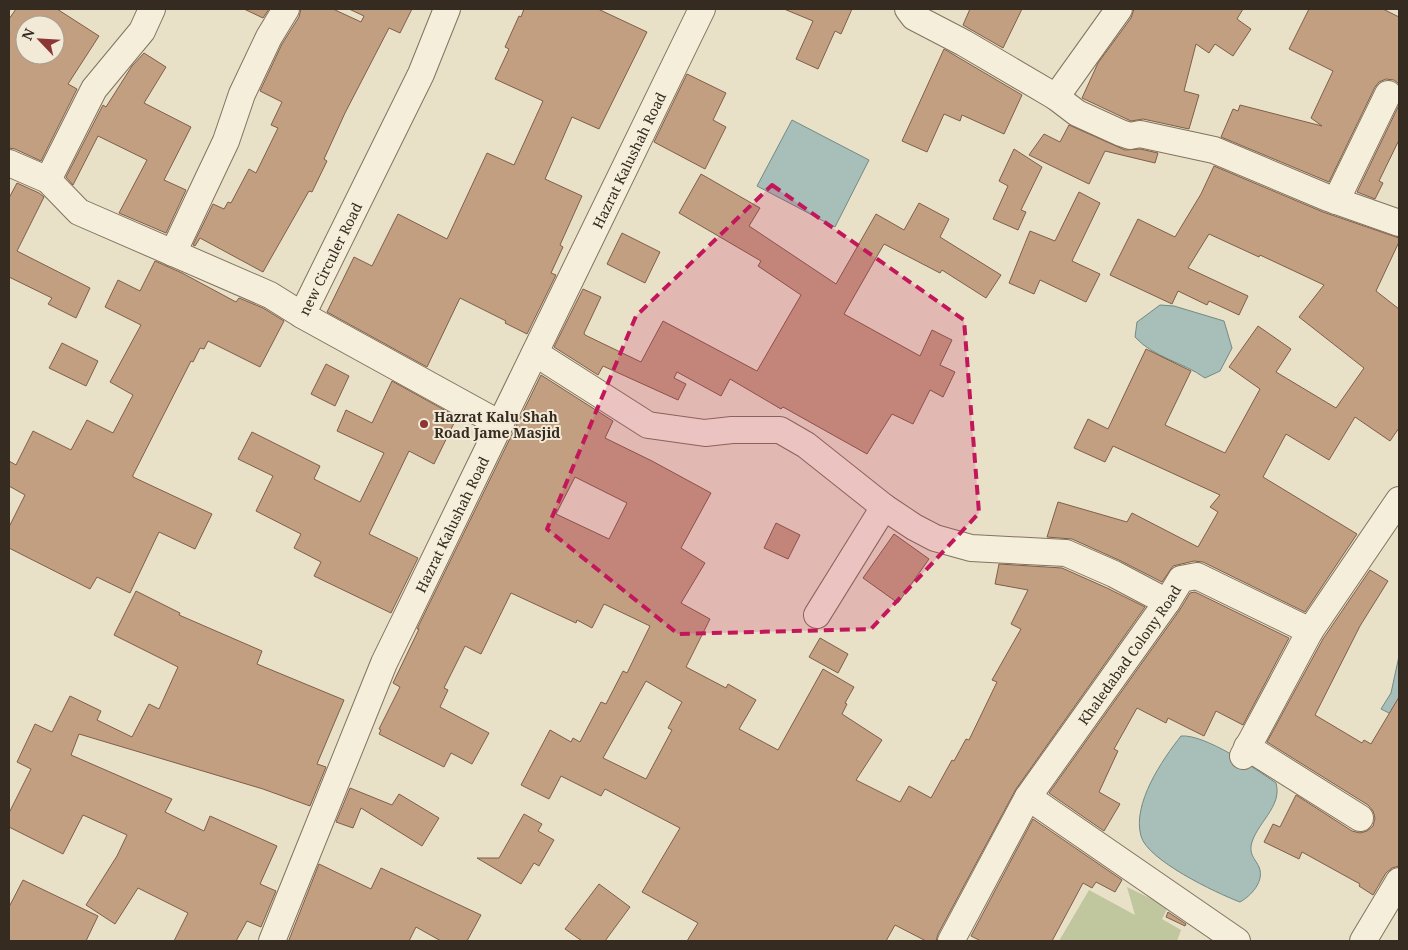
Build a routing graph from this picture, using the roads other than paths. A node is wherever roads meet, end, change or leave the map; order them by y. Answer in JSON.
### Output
{"nodes":[{"id":1,"x":152,"y":9,"type":"edge"},
{"id":2,"x":286,"y":9,"type":"edge"},
{"id":3,"x":447,"y":9,"type":"edge"},
{"id":4,"x":702,"y":9,"type":"edge"},
{"id":5,"x":908,"y":9,"type":"edge"},
{"id":6,"x":1119,"y":9,"type":"edge"},
{"id":7,"x":1388,"y":94,"type":"dead end"},
{"id":8,"x":1056,"y":97,"type":"junction"},
{"id":9,"x":9,"y":163,"type":"edge"},
{"id":10,"x":48,"y":180,"type":"junction"},
{"id":11,"x":1336,"y":201,"type":"junction"},
{"id":12,"x":1399,"y":223,"type":"edge"},
{"id":13,"x":173,"y":253,"type":"junction"},
{"id":14,"x":302,"y":315,"type":"junction"},
{"id":15,"x":535,"y":352,"type":"junction"},
{"id":16,"x":500,"y":424,"type":"junction"},
{"id":17,"x":1399,"y":500,"type":"edge"},
{"id":18,"x":884,"y":507,"type":"junction"},
{"id":19,"x":1167,"y":602,"type":"junction"},
{"id":20,"x":818,"y":615,"type":"dead end"},
{"id":21,"x":1310,"y":631,"type":"junction"},
{"id":22,"x":1028,"y":797,"type":"junction"},
{"id":23,"x":1360,"y":818,"type":"dead end"},
{"id":24,"x":1399,"y":881,"type":"edge"},
{"id":25,"x":272,"y":941,"type":"edge"},
{"id":26,"x":951,"y":941,"type":"edge"},
{"id":27,"x":1237,"y":941,"type":"edge"},
{"id":28,"x":1363,"y":941,"type":"edge"}],
"edges":[{"from":1,"to":10,"type":"street"},
{"from":2,"to":13,"type":"street"},
{"from":3,"to":14,"type":"street","name":"new Circuler Road"},
{"from":4,"to":15,"type":"street","name":"Hazrat Kalushah Road"},
{"from":5,"to":8,"type":"street"},
{"from":6,"to":8,"type":"street"},
{"from":7,"to":11,"type":"street"},
{"from":8,"to":11,"type":"street"},
{"from":9,"to":10,"type":"street","name":"new Circuler Road"},
{"from":10,"to":13,"type":"street","name":"new Circuler Road"},
{"from":11,"to":12,"type":"street"},
{"from":13,"to":14,"type":"street","name":"new Circuler Road"},
{"from":14,"to":16,"type":"street"},
{"from":15,"to":16,"type":"street","name":"Hazrat Kalushah Road"},
{"from":15,"to":18,"type":"street"},
{"from":16,"to":25,"type":"street","name":"Hazrat Kalushah Road"},
{"from":17,"to":21,"type":"street"},
{"from":18,"to":19,"type":"street"},
{"from":18,"to":20,"type":"street"},
{"from":19,"to":21,"type":"street","name":"Khaledabad Colony Road"},
{"from":19,"to":22,"type":"street","name":"Khaledabad Colony Road"},
{"from":21,"to":23,"type":"street"},
{"from":22,"to":26,"type":"street","name":"Khaledabad Colony Road"},
{"from":22,"to":27,"type":"street"},
{"from":24,"to":28,"type":"street"}]}
